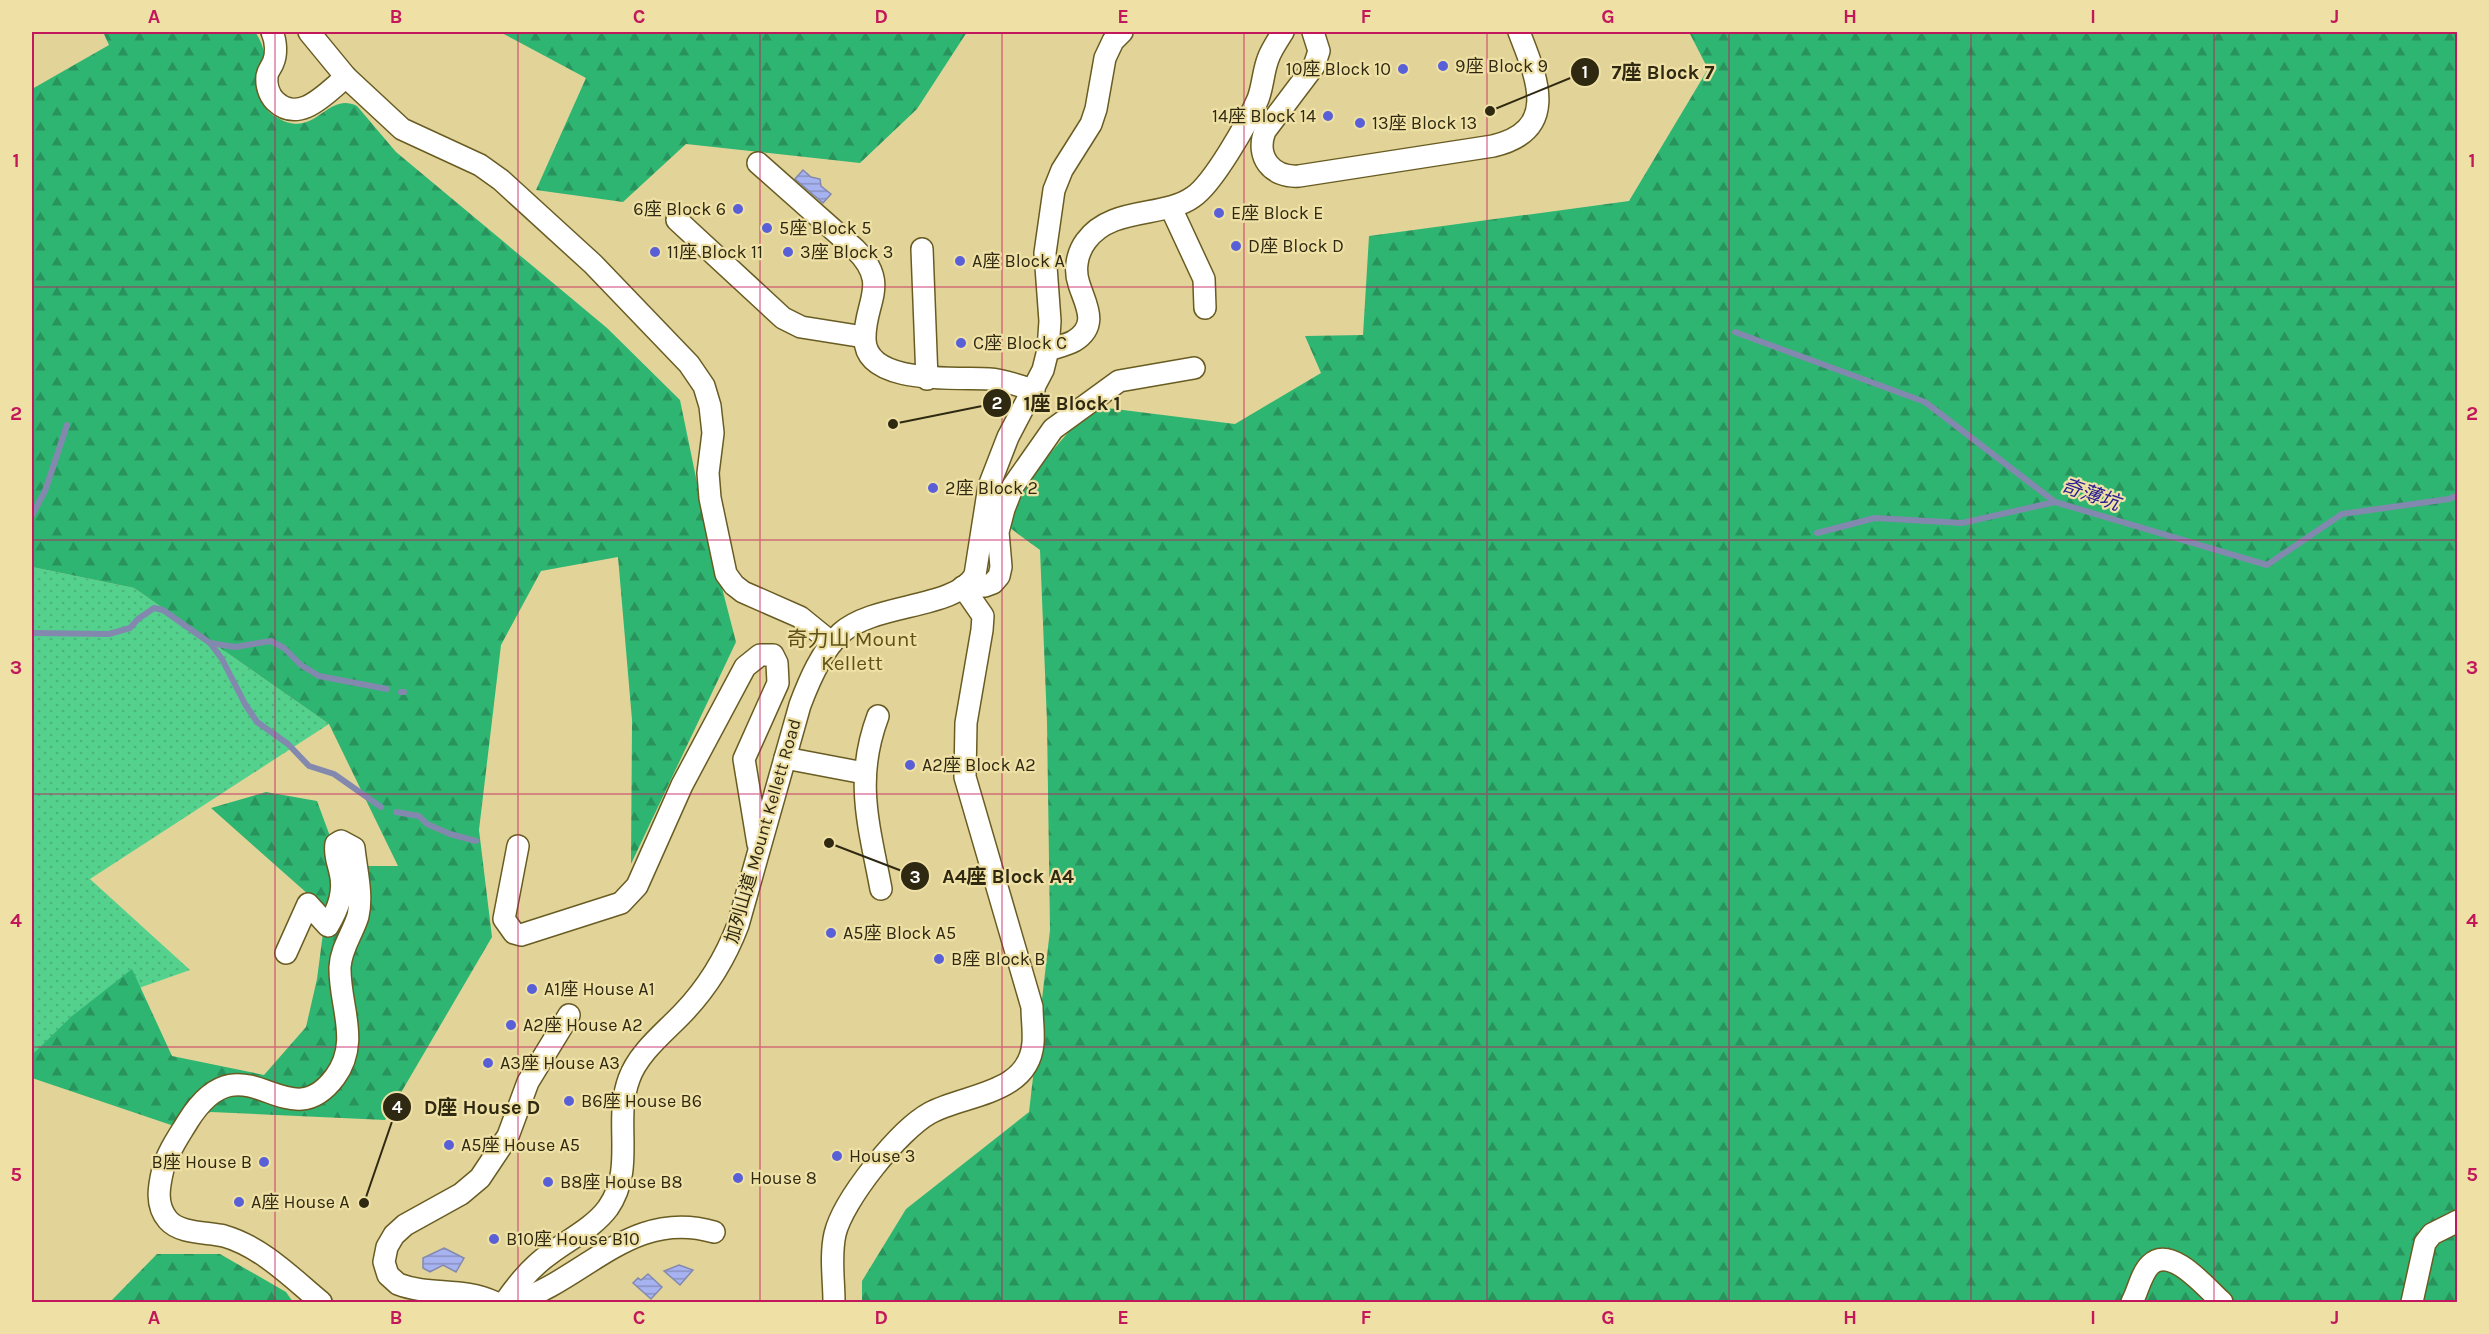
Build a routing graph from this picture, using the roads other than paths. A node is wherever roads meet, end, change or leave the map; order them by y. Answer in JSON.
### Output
{"nodes":[{"id":1,"x":272,"y":32,"type":"edge"},
{"id":2,"x":309,"y":32,"type":"edge"},
{"id":3,"x":1122,"y":32,"type":"edge"},
{"id":4,"x":1283,"y":32,"type":"edge"},
{"id":5,"x":1314,"y":32,"type":"edge"},
{"id":6,"x":1519,"y":32,"type":"edge"},
{"id":7,"x":346,"y":77,"type":"junction"},
{"id":8,"x":758,"y":163,"type":"dead end"},
{"id":9,"x":1171,"y":208,"type":"junction"},
{"id":10,"x":677,"y":220,"type":"dead end"},
{"id":11,"x":922,"y":249,"type":"dead end"},
{"id":12,"x":1205,"y":308,"type":"dead end"},
{"id":13,"x":866,"y":343,"type":"junction"},
{"id":14,"x":1048,"y":350,"type":"junction"},
{"id":15,"x":1194,"y":369,"type":"dead end"},
{"id":16,"x":927,"y":379,"type":"junction"},
{"id":17,"x":1034,"y":390,"type":"junction"},
{"id":18,"x":963,"y":587,"type":"junction"},
{"id":19,"x":832,"y":643,"type":"junction"},
{"id":20,"x":878,"y":716,"type":"dead end"},
{"id":21,"x":785,"y":758,"type":"junction"},
{"id":22,"x":864,"y":773,"type":"junction"},
{"id":23,"x":518,"y":846,"type":"dead end"},
{"id":24,"x":759,"y":850,"type":"junction"},
{"id":25,"x":881,"y":889,"type":"dead end"},
{"id":26,"x":286,"y":953,"type":"dead end"},
{"id":27,"x":569,"y":1015,"type":"dead end"},
{"id":28,"x":2457,"y":1221,"type":"edge"},
{"id":29,"x":714,"y":1232,"type":"dead end"},
{"id":30,"x":315,"y":1300,"type":"edge"},
{"id":31,"x":494,"y":1302,"type":"edge"},
{"id":32,"x":505,"y":1302,"type":"edge"},
{"id":33,"x":515,"y":1302,"type":"edge"},
{"id":34,"x":834,"y":1302,"type":"edge"},
{"id":35,"x":2132,"y":1302,"type":"edge"},
{"id":36,"x":2222,"y":1302,"type":"edge"},
{"id":37,"x":2412,"y":1302,"type":"edge"}],
"edges":[{"from":1,"to":7,"type":"street"},
{"from":2,"to":7,"type":"street"},
{"from":3,"to":14,"type":"street"},
{"from":4,"to":9,"type":"street"},
{"from":5,"to":6,"type":"street"},
{"from":7,"to":19,"type":"street"},
{"from":8,"to":13,"type":"street"},
{"from":9,"to":12,"type":"street"},
{"from":9,"to":14,"type":"street"},
{"from":10,"to":13,"type":"street"},
{"from":11,"to":16,"type":"street"},
{"from":13,"to":16,"type":"street"},
{"from":14,"to":17,"type":"street"},
{"from":15,"to":18,"type":"street","name":"加列山道 Mount Kellett Road"},
{"from":16,"to":17,"type":"street"},
{"from":17,"to":18,"type":"street"},
{"from":18,"to":19,"type":"street","name":"加列山道 Mount Kellett Road"},
{"from":18,"to":34,"type":"street"},
{"from":19,"to":21,"type":"street","name":"加列山道 Mount Kellett Road"},
{"from":20,"to":22,"type":"street"},
{"from":21,"to":22,"type":"street"},
{"from":21,"to":24,"type":"street","name":"加列山道 Mount Kellett Road"},
{"from":22,"to":25,"type":"street"},
{"from":23,"to":24,"type":"street"},
{"from":24,"to":32,"type":"street","name":"加列山道 Mount Kellett Road"},
{"from":26,"to":30,"type":"street"},
{"from":27,"to":31,"type":"street"},
{"from":28,"to":37,"type":"street"},
{"from":29,"to":33,"type":"street"},
{"from":35,"to":36,"type":"street"}]}
